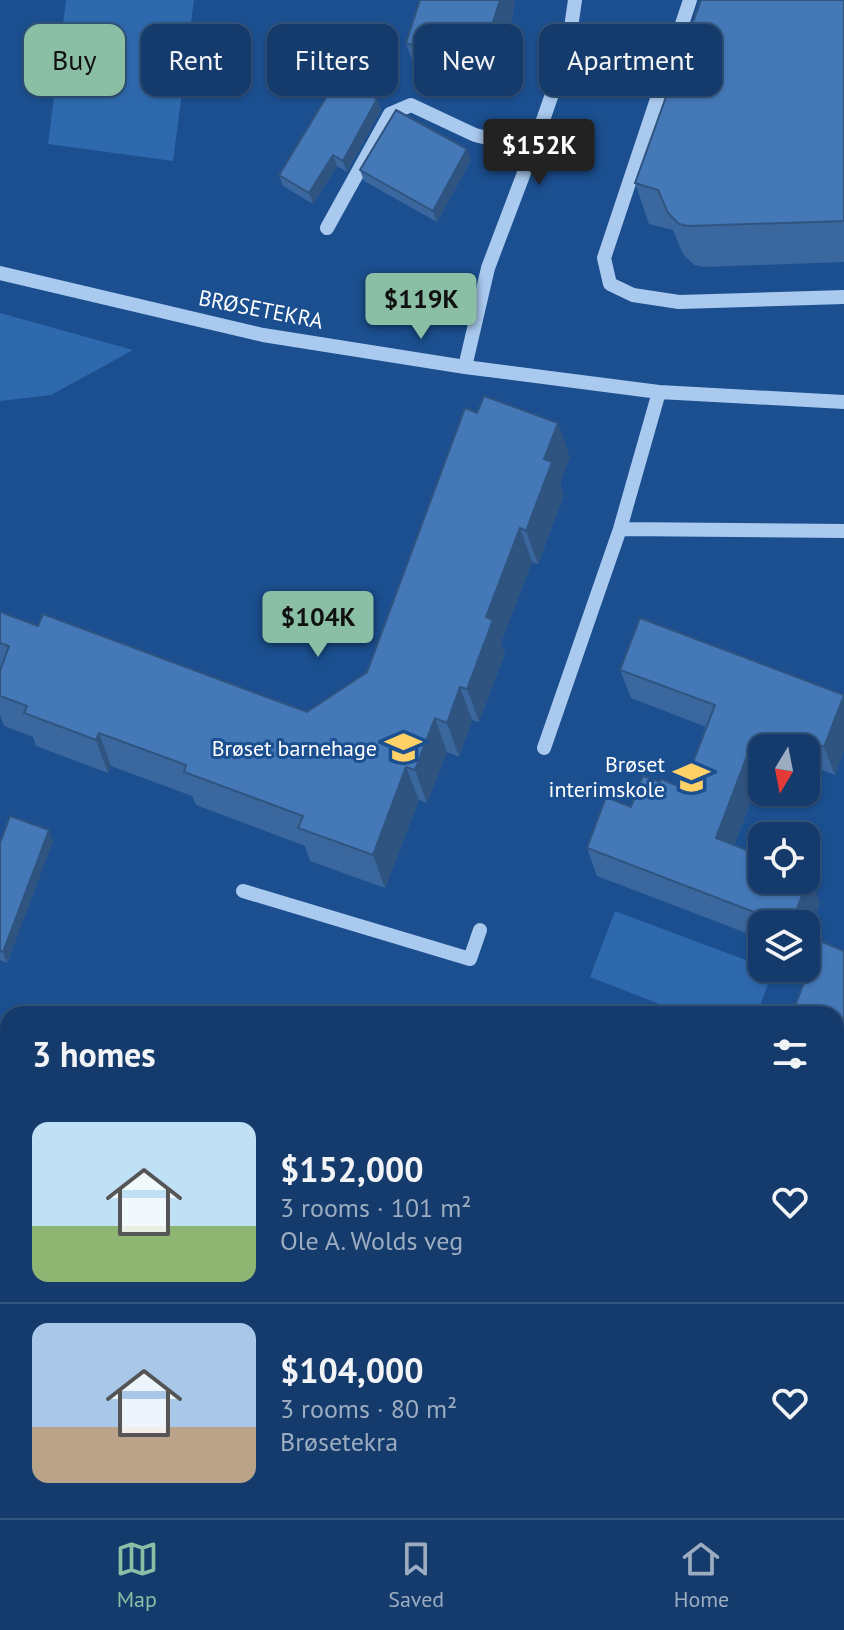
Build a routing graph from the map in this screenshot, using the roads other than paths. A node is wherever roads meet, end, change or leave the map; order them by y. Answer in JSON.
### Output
{"nodes":[{"id":1,"x":575,"y":0,"type":"edge"},
{"id":2,"x":690,"y":0,"type":"edge"},
{"id":3,"x":533,"y":149,"type":"junction"},
{"id":4,"x":327,"y":228,"type":"dead end"},
{"id":5,"x":0,"y":273,"type":"edge"},
{"id":6,"x":844,"y":297,"type":"edge"},
{"id":7,"x":465,"y":367,"type":"junction"},
{"id":8,"x":659,"y":392,"type":"junction"},
{"id":9,"x":844,"y":402,"type":"edge"},
{"id":10,"x":620,"y":529,"type":"junction"},
{"id":11,"x":844,"y":531,"type":"edge"},
{"id":12,"x":544,"y":748,"type":"dead end"},
{"id":13,"x":243,"y":891,"type":"dead end"},
{"id":14,"x":480,"y":930,"type":"dead end"}],
"edges":[{"from":1,"to":3,"type":"street"},
{"from":2,"to":6,"type":"street"},
{"from":3,"to":4,"type":"street"},
{"from":3,"to":7,"type":"street"},
{"from":5,"to":7,"type":"street","name":"BRØSETEKRA"},
{"from":7,"to":8,"type":"street","name":"BRØSETEKRA"},
{"from":8,"to":9,"type":"street","name":"BRØSETEKRA"},
{"from":8,"to":10,"type":"street"},
{"from":10,"to":11,"type":"street"},
{"from":10,"to":12,"type":"street"},
{"from":13,"to":14,"type":"street"}]}
